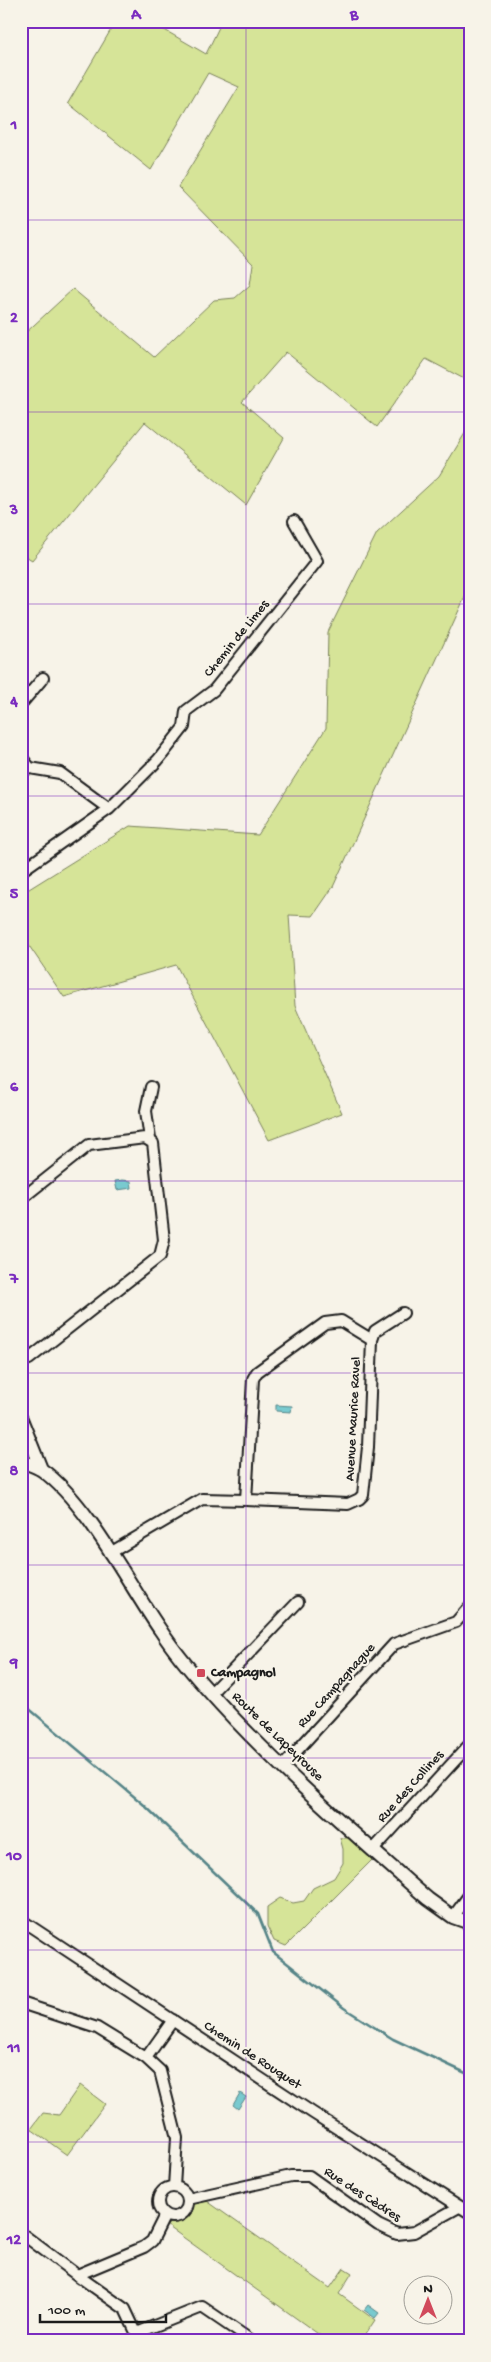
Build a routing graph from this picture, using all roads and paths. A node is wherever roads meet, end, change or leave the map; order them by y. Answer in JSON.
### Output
{"nodes":[{"id":1,"x":294,"y":521,"type":"dead end"},
{"id":2,"x":44,"y":678,"type":"dead end"},
{"id":3,"x":21,"y":704,"type":"edge"},
{"id":4,"x":21,"y":758,"type":"edge"},
{"id":5,"x":109,"y":809,"type":"junction"},
{"id":6,"x":21,"y":871,"type":"edge"},
{"id":7,"x":151,"y":1087,"type":"dead end"},
{"id":8,"x":150,"y":1139,"type":"junction"},
{"id":9,"x":21,"y":1199,"type":"edge"},
{"id":10,"x":402,"y":1313,"type":"dead end"},
{"id":11,"x":372,"y":1340,"type":"junction"},
{"id":12,"x":21,"y":1362,"type":"edge"},
{"id":13,"x":21,"y":1419,"type":"edge"},
{"id":14,"x":25,"y":1440,"type":"edge"},
{"id":15,"x":21,"y":1461,"type":"edge"},
{"id":16,"x":41,"y":1469,"type":"junction"},
{"id":17,"x":246,"y":1500,"type":"junction"},
{"id":18,"x":110,"y":1553,"type":"junction"},
{"id":19,"x":298,"y":1602,"type":"dead end"},
{"id":20,"x":470,"y":1606,"type":"edge"},
{"id":21,"x":211,"y":1693,"type":"junction"},
{"id":22,"x":470,"y":1744,"type":"edge"},
{"id":23,"x":283,"y":1766,"type":"junction"},
{"id":24,"x":373,"y":1850,"type":"junction"},
{"id":25,"x":470,"y":1894,"type":"edge"},
{"id":26,"x":453,"y":1917,"type":"junction"},
{"id":27,"x":21,"y":1920,"type":"edge"},
{"id":28,"x":470,"y":1923,"type":"edge"},
{"id":29,"x":21,"y":2003,"type":"edge"},
{"id":30,"x":173,"y":2020,"type":"junction"},
{"id":31,"x":146,"y":2058,"type":"junction"},
{"id":32,"x":174,"y":2187,"type":"junction"},
{"id":33,"x":188,"y":2199,"type":"junction"},
{"id":34,"x":459,"y":2207,"type":"junction"},
{"id":35,"x":470,"y":2214,"type":"edge"},
{"id":36,"x":165,"y":2215,"type":"junction"},
{"id":37,"x":21,"y":2233,"type":"edge"},
{"id":38,"x":77,"y":2275,"type":"junction"},
{"id":39,"x":21,"y":2337,"type":"edge"},
{"id":40,"x":139,"y":2337,"type":"edge"},
{"id":41,"x":26,"y":2341,"type":"edge"},
{"id":42,"x":252,"y":2341,"type":"edge"}],
"edges":[{"from":1,"to":5,"type":"street","name":"Chemin de Limes"},
{"from":2,"to":3,"type":"street"},
{"from":4,"to":5,"type":"street"},
{"from":5,"to":6,"type":"street"},
{"from":7,"to":8,"type":"street"},
{"from":8,"to":9,"type":"street"},
{"from":8,"to":12,"type":"street"},
{"from":10,"to":11,"type":"street"},
{"from":11,"to":17,"type":"street","name":"Avenue Maurice Ravel"},
{"from":11,"to":17,"type":"street","name":"Avenue Maurice Ravel"},
{"from":13,"to":14,"type":"street"},
{"from":14,"to":16,"type":"street"},
{"from":15,"to":16,"type":"street"},
{"from":16,"to":18,"type":"street","name":"Route de Lapeyrouse"},
{"from":17,"to":18,"type":"street","name":"Avenue Maurice Ravel"},
{"from":18,"to":21,"type":"street","name":"Route de Lapeyrouse"},
{"from":19,"to":21,"type":"street"},
{"from":20,"to":23,"type":"street","name":"Rue Campagnague"},
{"from":21,"to":23,"type":"street","name":"Route de Lapeyrouse"},
{"from":22,"to":24,"type":"street","name":"Rue des Collines"},
{"from":23,"to":24,"type":"street","name":"Route de Lapeyrouse"},
{"from":24,"to":26,"type":"street","name":"Route de Lapeyrouse"},
{"from":25,"to":26,"type":"street"},
{"from":26,"to":28,"type":"street","name":"Route de Lapeyrouse"},
{"from":27,"to":30,"type":"street","name":"Chemin de Rouquet"},
{"from":29,"to":31,"type":"street"},
{"from":30,"to":31,"type":"street"},
{"from":30,"to":34,"type":"street","name":"Chemin de Rouquet"},
{"from":31,"to":32,"type":"street"},
{"from":32,"to":33,"type":"street"},
{"from":32,"to":36,"type":"street"},
{"from":33,"to":34,"type":"street","name":"Rue des Cèdres"},
{"from":33,"to":36,"type":"street"},
{"from":34,"to":35,"type":"street","name":"Chemin de Rouquet"},
{"from":36,"to":38,"type":"street"},
{"from":37,"to":38,"type":"street"},
{"from":38,"to":40,"type":"street"},
{"from":39,"to":41,"type":"street"},
{"from":40,"to":42,"type":"street"}]}
